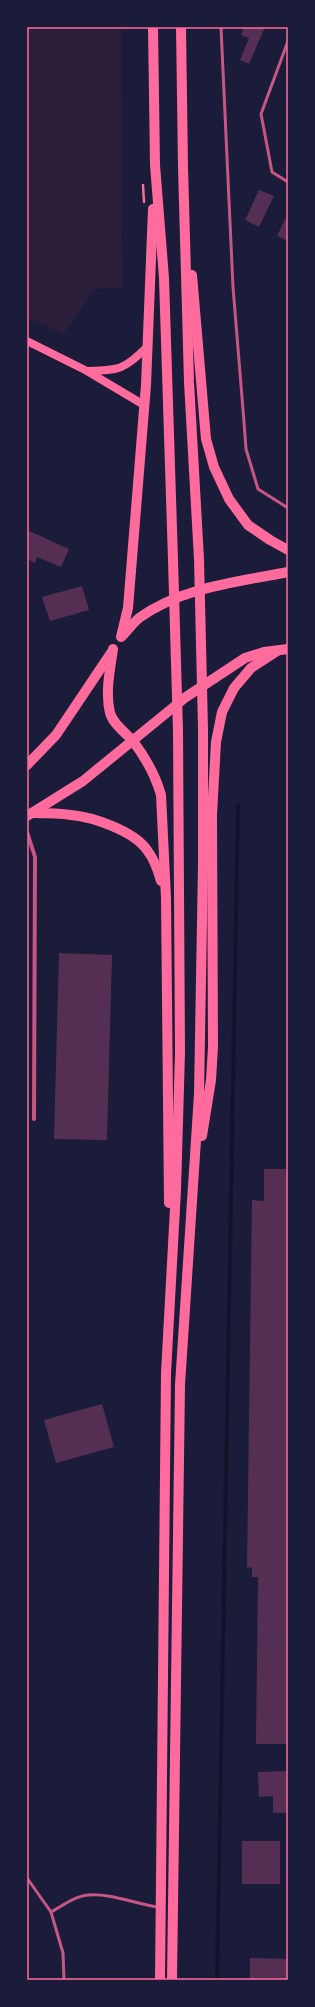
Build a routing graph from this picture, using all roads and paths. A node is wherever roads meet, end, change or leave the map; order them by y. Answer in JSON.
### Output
{"nodes":[{"id":1,"x":153,"y":27,"type":"edge"},
{"id":2,"x":181,"y":27,"type":"edge"},
{"id":3,"x":221,"y":27,"type":"edge"},
{"id":4,"x":288,"y":41,"type":"edge"},
{"id":5,"x":155,"y":165,"type":"junction"},
{"id":6,"x":183,"y":167,"type":"junction"},
{"id":7,"x":288,"y":182,"type":"edge"},
{"id":8,"x":27,"y":341,"type":"edge"},
{"id":9,"x":147,"y":347,"type":"junction"},
{"id":10,"x":87,"y":370,"type":"junction"},
{"id":11,"x":144,"y":405,"type":"junction"},
{"id":12,"x":288,"y":508,"type":"edge"},
{"id":13,"x":288,"y":550,"type":"edge"},
{"id":14,"x":288,"y":572,"type":"edge"},
{"id":15,"x":121,"y":637,"type":"junction"},
{"id":16,"x":113,"y":649,"type":"junction"},
{"id":17,"x":288,"y":649,"type":"edge"},
{"id":18,"x":277,"y":651,"type":"junction"},
{"id":19,"x":132,"y":741,"type":"junction"},
{"id":20,"x":27,"y":765,"type":"edge"},
{"id":21,"x":30,"y":815,"type":"edge"},
{"id":22,"x":27,"y":832,"type":"edge"},
{"id":23,"x":166,"y":898,"type":"junction"},
{"id":24,"x":34,"y":1119,"type":"dead end"},
{"id":25,"x":192,"y":1202,"type":"junction"},
{"id":26,"x":170,"y":1295,"type":"junction"},
{"id":27,"x":27,"y":1878,"type":"edge"},
{"id":28,"x":160,"y":1907,"type":"junction"},
{"id":29,"x":51,"y":1912,"type":"junction"},
{"id":30,"x":64,"y":1980,"type":"edge"},
{"id":31,"x":160,"y":1980,"type":"edge"},
{"id":32,"x":172,"y":1980,"type":"edge"}],
"edges":[{"from":1,"to":5,"type":"main road"},
{"from":2,"to":6,"type":"main road"},
{"from":3,"to":12,"type":"lane"},
{"from":4,"to":7,"type":"lane"},
{"from":5,"to":9,"type":"main road"},
{"from":5,"to":26,"type":"main road"},
{"from":6,"to":13,"type":"main road"},
{"from":6,"to":25,"type":"main road"},
{"from":8,"to":10,"type":"main road"},
{"from":9,"to":10,"type":"main road"},
{"from":9,"to":11,"type":"main road"},
{"from":10,"to":11,"type":"main road"},
{"from":11,"to":15,"type":"main road"},
{"from":14,"to":15,"type":"main road"},
{"from":15,"to":16,"type":"main road"},
{"from":16,"to":19,"type":"main road"},
{"from":16,"to":20,"type":"main road"},
{"from":17,"to":18,"type":"main road"},
{"from":18,"to":19,"type":"main road"},
{"from":18,"to":25,"type":"main road"},
{"from":19,"to":21,"type":"main road"},
{"from":19,"to":23,"type":"main road"},
{"from":21,"to":23,"type":"main road"},
{"from":22,"to":24,"type":"street"},
{"from":23,"to":26,"type":"main road"},
{"from":25,"to":32,"type":"main road"},
{"from":26,"to":28,"type":"main road"},
{"from":27,"to":29,"type":"lane"},
{"from":28,"to":29,"type":"lane"},
{"from":28,"to":31,"type":"main road"},
{"from":29,"to":30,"type":"lane"}]}
